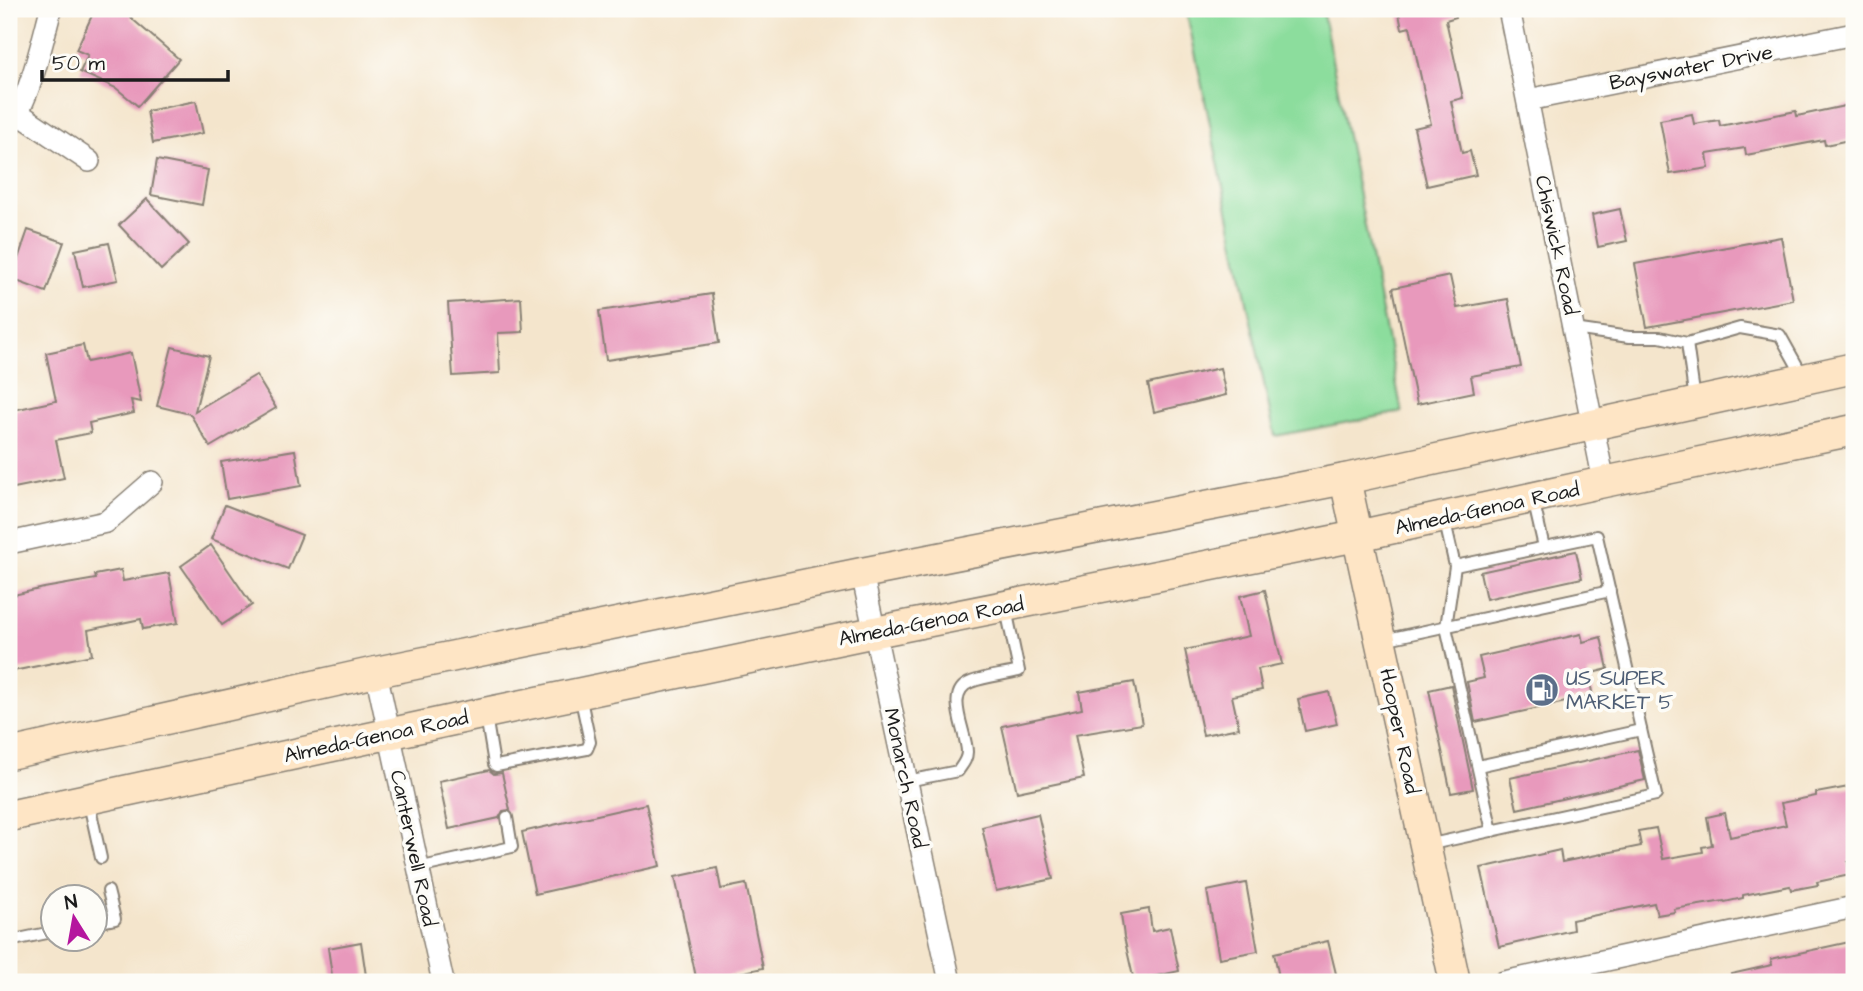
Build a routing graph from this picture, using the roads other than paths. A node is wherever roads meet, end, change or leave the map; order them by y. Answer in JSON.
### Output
{"nodes":[{"id":1,"x":51,"y":9,"type":"edge"},
{"id":2,"x":1509,"y":9,"type":"edge"},
{"id":3,"x":1854,"y":34,"type":"edge"},
{"id":4,"x":1528,"y":100,"type":"junction"},
{"id":5,"x":14,"y":120,"type":"edge"},
{"id":6,"x":89,"y":161,"type":"dead end"},
{"id":7,"x":1574,"y":329,"type":"junction"},
{"id":8,"x":1687,"y":342,"type":"junction"},
{"id":9,"x":1854,"y":368,"type":"edge"},
{"id":10,"x":1804,"y":379,"type":"junction"},
{"id":11,"x":1695,"y":402,"type":"junction"},
{"id":12,"x":1594,"y":424,"type":"junction"},
{"id":13,"x":1854,"y":430,"type":"edge"},
{"id":14,"x":1345,"y":479,"type":"junction"},
{"id":15,"x":152,"y":482,"type":"dead end"},
{"id":16,"x":1604,"y":482,"type":"junction"},
{"id":17,"x":1533,"y":497,"type":"junction"},
{"id":18,"x":1444,"y":516,"type":"junction"},
{"id":19,"x":1357,"y":537,"type":"junction"},
{"id":20,"x":9,"y":543,"type":"edge"},
{"id":21,"x":1544,"y":547,"type":"junction"},
{"id":22,"x":1455,"y":566,"type":"junction"},
{"id":23,"x":862,"y":573,"type":"junction"},
{"id":24,"x":1610,"y":591,"type":"junction"},
{"id":25,"x":1006,"y":606,"type":"junction"},
{"id":26,"x":1446,"y":627,"type":"junction"},
{"id":27,"x":875,"y":632,"type":"junction"},
{"id":28,"x":1380,"y":641,"type":"junction"},
{"id":29,"x":376,"y":672,"type":"junction"},
{"id":30,"x":580,"y":694,"type":"junction"},
{"id":31,"x":485,"y":713,"type":"junction"},
{"id":32,"x":1641,"y":730,"type":"junction"},
{"id":33,"x":389,"y":733,"type":"junction"},
{"id":34,"x":9,"y":754,"type":"edge"},
{"id":35,"x":1478,"y":766,"type":"junction"},
{"id":36,"x":907,"y":781,"type":"junction"},
{"id":37,"x":88,"y":799,"type":"junction"},
{"id":38,"x":9,"y":816,"type":"edge"},
{"id":39,"x":507,"y":817,"type":"dead end"},
{"id":40,"x":1492,"y":831,"type":"junction"},
{"id":41,"x":1424,"y":845,"type":"junction"},
{"id":42,"x":101,"y":858,"type":"dead end"},
{"id":43,"x":418,"y":867,"type":"junction"},
{"id":44,"x":108,"y":891,"type":"dead end"},
{"id":45,"x":1854,"y":907,"type":"edge"},
{"id":46,"x":108,"y":920,"type":"edge"},
{"id":47,"x":38,"y":935,"type":"edge"},
{"id":48,"x":9,"y":941,"type":"edge"},
{"id":49,"x":443,"y":982,"type":"edge"},
{"id":50,"x":950,"y":982,"type":"edge"},
{"id":51,"x":1455,"y":982,"type":"edge"},
{"id":52,"x":1504,"y":982,"type":"edge"}],
"edges":[{"from":1,"to":5,"type":"street"},
{"from":2,"to":4,"type":"street","name":"Chiswick Road"},
{"from":3,"to":4,"type":"street","name":"Bayswater Drive"},
{"from":4,"to":7,"type":"street","name":"Chiswick Road"},
{"from":5,"to":6,"type":"street"},
{"from":7,"to":8,"type":"lane"},
{"from":7,"to":12,"type":"street","name":"Chiswick Road"},
{"from":8,"to":10,"type":"lane"},
{"from":8,"to":11,"type":"lane"},
{"from":9,"to":10,"type":"main road"},
{"from":10,"to":11,"type":"main road"},
{"from":11,"to":12,"type":"main road"},
{"from":12,"to":14,"type":"main road"},
{"from":12,"to":16,"type":"street","name":"Chiswick Road"},
{"from":13,"to":16,"type":"main road","name":"Almeda-Genoa Road"},
{"from":14,"to":19,"type":"main road","name":"Hooper Road"},
{"from":14,"to":23,"type":"main road"},
{"from":15,"to":20,"type":"street"},
{"from":16,"to":17,"type":"main road","name":"Almeda-Genoa Road"},
{"from":17,"to":18,"type":"main road","name":"Almeda-Genoa Road"},
{"from":17,"to":21,"type":"lane"},
{"from":18,"to":19,"type":"main road","name":"Almeda-Genoa Road"},
{"from":18,"to":22,"type":"lane"},
{"from":19,"to":25,"type":"main road","name":"Almeda-Genoa Road"},
{"from":19,"to":28,"type":"main road","name":"Hooper Road"},
{"from":21,"to":22,"type":"lane"},
{"from":21,"to":24,"type":"lane"},
{"from":22,"to":26,"type":"lane"},
{"from":23,"to":27,"type":"street","name":"Monarch Road"},
{"from":23,"to":29,"type":"main road"},
{"from":24,"to":26,"type":"lane"},
{"from":24,"to":32,"type":"lane"},
{"from":25,"to":27,"type":"main road","name":"Almeda-Genoa Road"},
{"from":25,"to":36,"type":"lane"},
{"from":26,"to":28,"type":"lane"},
{"from":26,"to":35,"type":"lane"},
{"from":27,"to":30,"type":"main road","name":"Almeda-Genoa Road"},
{"from":27,"to":36,"type":"street","name":"Monarch Road"},
{"from":28,"to":41,"type":"main road","name":"Hooper Road"},
{"from":29,"to":33,"type":"street","name":"Canterwell Road"},
{"from":29,"to":34,"type":"main road"},
{"from":30,"to":31,"type":"main road","name":"Almeda-Genoa Road"},
{"from":30,"to":31,"type":"lane"},
{"from":31,"to":33,"type":"main road","name":"Almeda-Genoa Road"},
{"from":32,"to":35,"type":"lane"},
{"from":32,"to":40,"type":"lane"},
{"from":33,"to":37,"type":"main road","name":"Almeda-Genoa Road"},
{"from":33,"to":43,"type":"street","name":"Canterwell Road"},
{"from":35,"to":40,"type":"lane"},
{"from":36,"to":50,"type":"street","name":"Monarch Road"},
{"from":37,"to":38,"type":"main road","name":"Almeda-Genoa Road"},
{"from":37,"to":42,"type":"lane"},
{"from":39,"to":43,"type":"lane"},
{"from":40,"to":41,"type":"lane"},
{"from":41,"to":51,"type":"main road","name":"Hooper Road"},
{"from":43,"to":49,"type":"street","name":"Canterwell Road"},
{"from":44,"to":46,"type":"lane"},
{"from":45,"to":52,"type":"street"},
{"from":47,"to":48,"type":"lane"}]}
